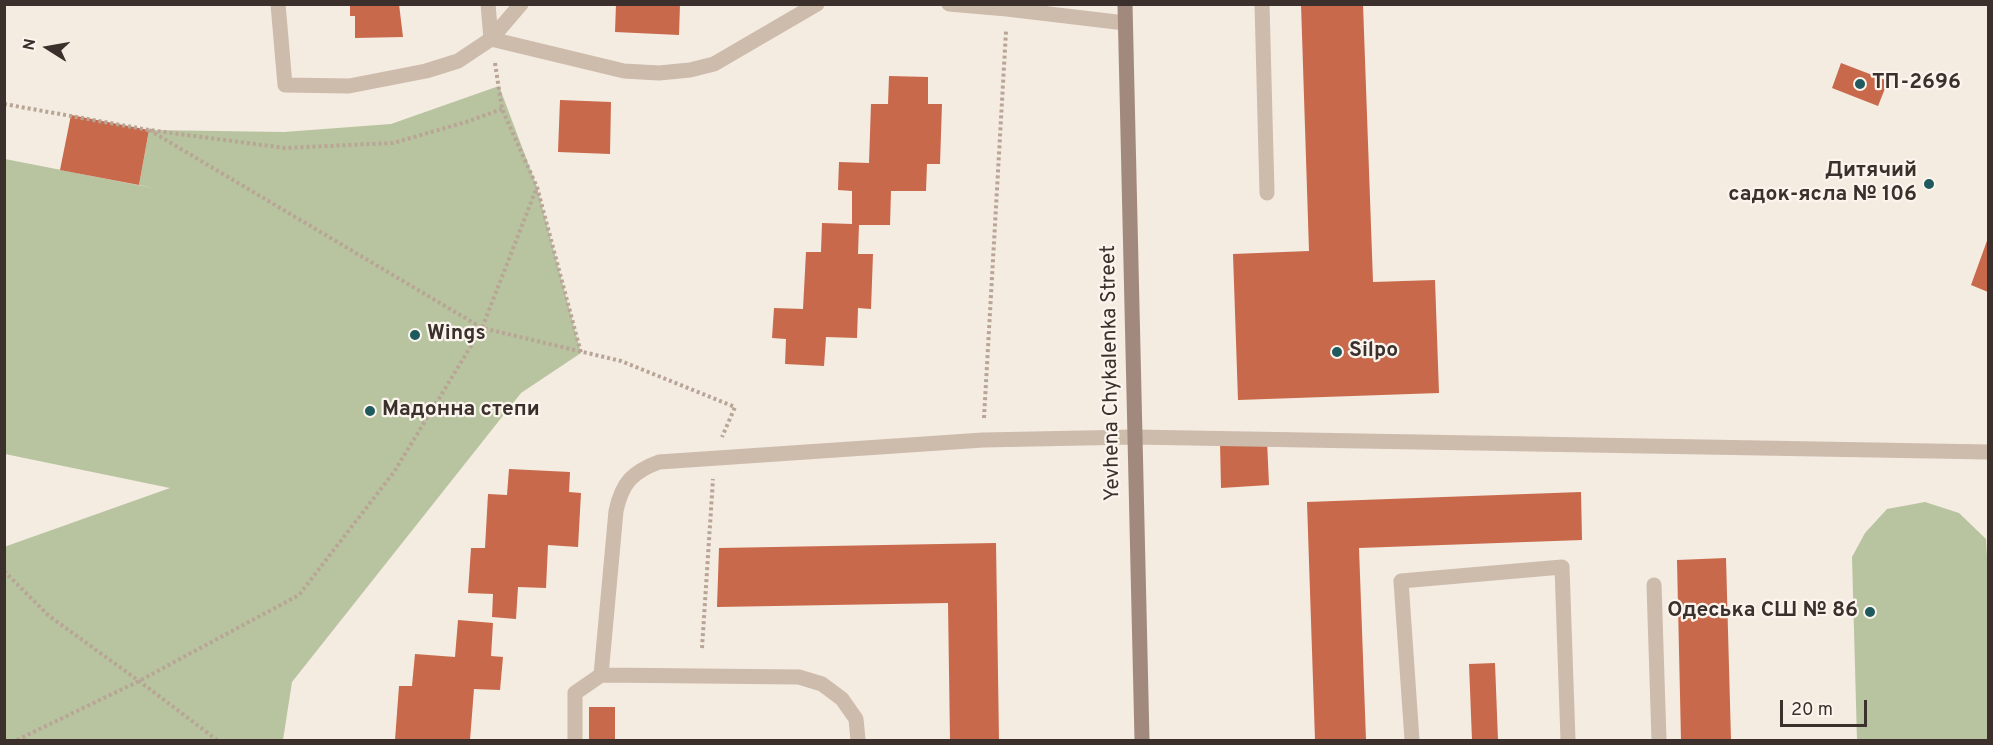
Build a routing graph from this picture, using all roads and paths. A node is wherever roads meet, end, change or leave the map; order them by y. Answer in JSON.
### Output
{"nodes":[{"id":1,"x":278,"y":4,"type":"edge"},
{"id":2,"x":488,"y":4,"type":"edge"},
{"id":3,"x":521,"y":4,"type":"edge"},
{"id":4,"x":816,"y":4,"type":"edge"},
{"id":5,"x":949,"y":4,"type":"edge"},
{"id":6,"x":1125,"y":4,"type":"edge"},
{"id":7,"x":1262,"y":4,"type":"edge"},
{"id":8,"x":1007,"y":9,"type":"junction"},
{"id":9,"x":1125,"y":23,"type":"junction"},
{"id":10,"x":491,"y":39,"type":"junction"},
{"id":11,"x":4,"y":104,"type":"edge"},
{"id":12,"x":502,"y":109,"type":"junction"},
{"id":13,"x":149,"y":130,"type":"junction"},
{"id":14,"x":537,"y":188,"type":"junction"},
{"id":15,"x":1267,"y":193,"type":"dead end"},
{"id":16,"x":482,"y":328,"type":"junction"},
{"id":17,"x":581,"y":352,"type":"junction"},
{"id":18,"x":1134,"y":437,"type":"junction"},
{"id":19,"x":983,"y":440,"type":"junction"},
{"id":20,"x":1989,"y":452,"type":"edge"},
{"id":21,"x":714,"y":458,"type":"junction"},
{"id":22,"x":4,"y":571,"type":"edge"},
{"id":23,"x":1654,"y":585,"type":"dead end"},
{"id":24,"x":702,"y":648,"type":"dead end"},
{"id":25,"x":601,"y":675,"type":"junction"},
{"id":26,"x":139,"y":681,"type":"junction"},
{"id":27,"x":17,"y":741,"type":"edge"},
{"id":28,"x":217,"y":741,"type":"edge"},
{"id":29,"x":575,"y":741,"type":"edge"},
{"id":30,"x":858,"y":741,"type":"edge"},
{"id":31,"x":1142,"y":741,"type":"edge"},
{"id":32,"x":1412,"y":741,"type":"edge"},
{"id":33,"x":1568,"y":741,"type":"edge"},
{"id":34,"x":1659,"y":741,"type":"edge"}],
"edges":[{"from":1,"to":10,"type":"lane"},
{"from":2,"to":10,"type":"lane"},
{"from":3,"to":10,"type":"lane"},
{"from":4,"to":10,"type":"lane"},
{"from":5,"to":8,"type":"lane"},
{"from":6,"to":9,"type":"main road","name":"Yevhena Chykalenka Street"},
{"from":7,"to":15,"type":"lane"},
{"from":8,"to":9,"type":"lane"},
{"from":8,"to":19,"type":"path"},
{"from":9,"to":18,"type":"main road","name":"Yevhena Chykalenka Street"},
{"from":10,"to":12,"type":"path"},
{"from":11,"to":13,"type":"path"},
{"from":12,"to":13,"type":"path"},
{"from":12,"to":14,"type":"path"},
{"from":13,"to":16,"type":"path"},
{"from":14,"to":16,"type":"path"},
{"from":14,"to":17,"type":"path"},
{"from":16,"to":17,"type":"path"},
{"from":16,"to":26,"type":"path"},
{"from":17,"to":21,"type":"path"},
{"from":18,"to":19,"type":"lane"},
{"from":18,"to":20,"type":"lane"},
{"from":18,"to":31,"type":"main road","name":"Yevhena Chykalenka Street"},
{"from":19,"to":21,"type":"lane"},
{"from":21,"to":24,"type":"path"},
{"from":21,"to":25,"type":"lane"},
{"from":22,"to":26,"type":"path"},
{"from":23,"to":34,"type":"lane"},
{"from":25,"to":29,"type":"lane"},
{"from":25,"to":30,"type":"lane"},
{"from":26,"to":27,"type":"path"},
{"from":26,"to":28,"type":"path"},
{"from":32,"to":33,"type":"lane"}]}
